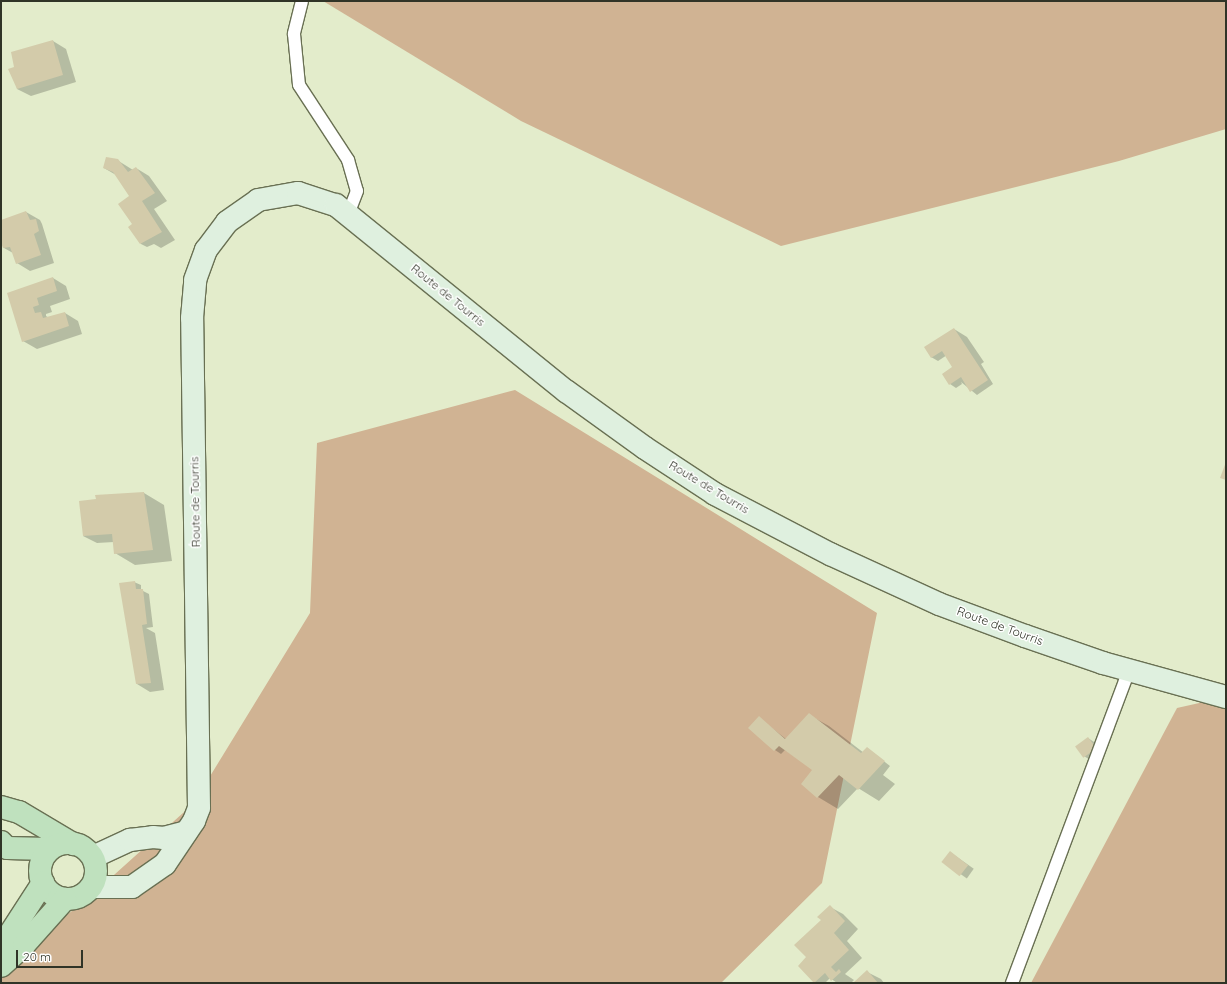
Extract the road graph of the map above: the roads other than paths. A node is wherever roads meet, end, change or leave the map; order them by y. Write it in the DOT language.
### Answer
graph roads {
  1 [pos="302,1"];
  2 [pos="348,214"];
  3 [pos="1129,670"];
  4 [pos="1226,697"];
  5 [pos="1,807"];
  6 [pos="186,832"];
  7 [pos="1,842"];
  8 [pos="73,844"];
  9 [pos="50,850"];
  10 [pos="93,857"];
  11 [pos="43,883"];
  12 [pos="92,887"];
  13 [pos="65,899"];
  14 [pos="1,952"];
  15 [pos="1,966"];
  16 [pos="1012,983"];
  1 -- 2 [label="lane"];
  2 -- 3 [label="street, Route de Tourris"];
  2 -- 6 [label="street, Route de Tourris"];
  3 -- 4 [label="street, Route de Tourris"];
  3 -- 16 [label="lane"];
  5 -- 8 [label="main road"];
  6 -- 10 [label="street"];
  6 -- 12 [label="street, Route de Tourris"];
  7 -- 9 [label="main road"];
  8 -- 9 [label="main road"];
  8 -- 10 [label="main road"];
  9 -- 11 [label="main road"];
  10 -- 12 [label="main road"];
  11 -- 13 [label="main road"];
  11 -- 14 [label="main road"];
  12 -- 13 [label="main road"];
  13 -- 15 [label="main road"];
}
